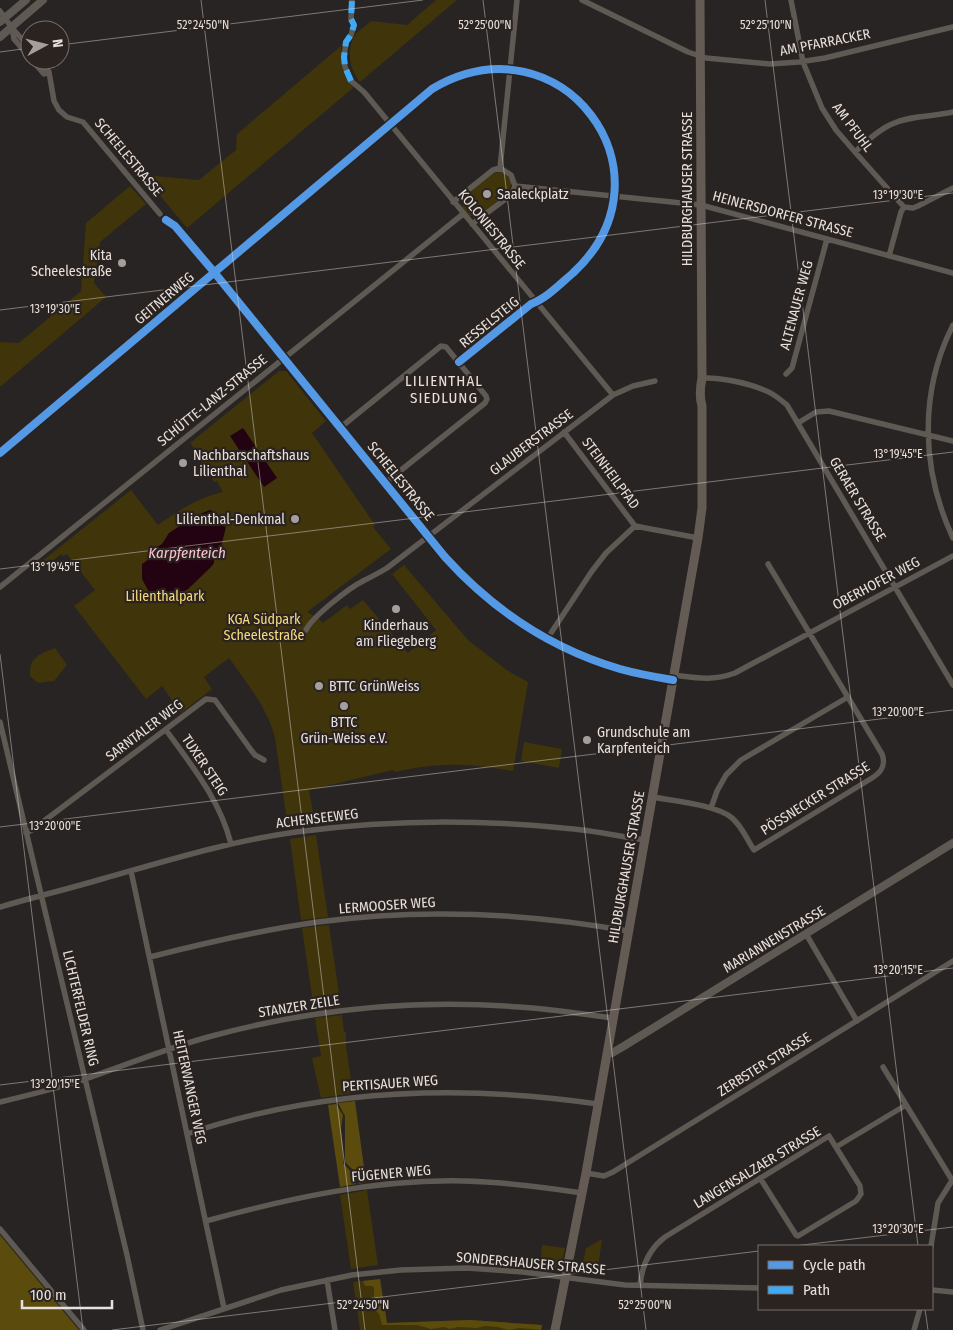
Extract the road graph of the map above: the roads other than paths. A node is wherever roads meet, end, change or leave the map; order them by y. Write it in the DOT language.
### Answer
graph roads {
  1 [pos="26,0"];
  2 [pos="43,0"];
  3 [pos="352,0"];
  4 [pos="517,0"];
  5 [pos="582,0"];
  6 [pos="700,0"];
  7 [pos="791,0"];
  8 [pos="19,6"];
  9 [pos="26,15"];
  10 [pos="2,17"];
  11 [pos="953,27"];
  12 [pos="12,28"];
  13 [pos="0,37"];
  14 [pos="20,37"];
  15 [pos="20,46"];
  16 [pos="701,56"];
  17 [pos="803,62"];
  18 [pos="509,69"];
  19 [pos="41,70"];
  20 [pos="49,72"];
  21 [pos="953,112"];
  22 [pos="390,124"];
  23 [pos="855,152"];
  24 [pos="500,168"];
  25 [pos="515,186"];
  26 [pos="953,188"];
  27 [pos="614,196"];
  28 [pos="454,202"];
  29 [pos="701,205"];
  30 [pos="904,207"];
  31 [pos="160,214"];
  32 [pos="463,214"];
  33 [pos="166,220"];
  34 [pos="472,224"];
  35 [pos="827,239"];
  36 [pos="889,256"];
  37 [pos="214,272"];
  38 [pos="953,273"];
  39 [pos="536,302"];
  40 [pos="953,325"];
  41 [pos="284,358"];
  42 [pos="458,362"];
  43 [pos="786,374"];
  44 [pos="702,378"];
  45 [pos="655,381"];
  46 [pos="613,395"];
  47 [pos="798,422"];
  48 [pos="341,427"];
  49 [pos="564,432"];
  50 [pos="928,435"];
  51 [pos="953,441"];
  52 [pos="0,452"];
  53 [pos="385,482"];
  54 [pos="636,526"];
  55 [pos="428,536"];
  56 [pos="698,538"];
  57 [pos="953,538"];
  58 [pos="953,556"];
  59 [pos="768,564"];
  60 [pos="896,586"];
  61 [pos="0,587"];
  62 [pos="306,630"];
  63 [pos="810,632"];
  64 [pos="547,639"];
  65 [pos="674,677"];
  66 [pos="953,685"];
  67 [pos="848,697"];
  68 [pos="0,722"];
  69 [pos="166,730"];
  70 [pos="264,760"];
  71 [pos="652,797"];
  72 [pos="711,808"];
  73 [pos="26,832"];
  74 [pos="645,840"];
  75 [pos="953,843"];
  76 [pos="231,844"];
  77 [pos="131,871"];
  78 [pos="42,896"];
  79 [pos="0,907"];
  80 [pos="628,931"];
  81 [pos="806,934"];
  82 [pos="150,957"];
  83 [pos="953,961"];
  84 [pos="613,1018"];
  85 [pos="857,1020"];
  86 [pos="169,1048"];
  87 [pos="607,1052"];
  88 [pos="884,1067"];
  89 [pos="85,1079"];
  90 [pos="0,1102"];
  91 [pos="598,1104"];
  92 [pos="906,1104"];
  93 [pos="187,1134"];
  94 [pos="836,1147"];
  95 [pos="586,1173"];
  96 [pos="760,1178"];
  97 [pos="953,1179"];
  98 [pos="582,1193"];
  99 [pos="206,1222"];
  100 [pos="0,1230"];
  101 [pos="931,1245"];
  102 [pos="566,1277"];
  103 [pos="327,1280"];
  104 [pos="640,1285"];
  105 [pos="758,1288"];
  106 [pos="933,1290"];
  107 [pos="953,1292"];
  108 [pos="224,1308"];
  109 [pos="920,1310"];
  110 [pos="84,1330"];
  111 [pos="143,1330"];
  112 [pos="160,1330"];
  113 [pos="335,1330"];
  114 [pos="555,1330"];
  115 [pos="914,1330"];
  1 -- 8 [label="street"];
  2 -- 9 [label="street"];
  3 -- 22 [label="street, KOLONIESTRASSE"];
  4 -- 18 [label="street"];
  5 -- 16 [label="street, AM PFARRACKER"];
  6 -- 16 [label="main road, HILDBURGHAUSER STRASSE"];
  7 -- 17 [label="street, AM PFUHL"];
  8 -- 9 [label="street"];
  8 -- 10 [label="street"];
  9 -- 12 [label="street"];
  10 -- 12 [label="street"];
  11 -- 17 [label="street, AM PFARRACKER"];
  12 -- 13 [label="street"];
  12 -- 14 [label="street"];
  12 -- 15 [label="street"];
  16 -- 17 [label="street, AM PFARRACKER"];
  16 -- 29 [label="main road, HILDBURGHAUSER STRASSE"];
  17 -- 23 [label="street, AM PFUHL"];
  18 -- 22 [label="street, GEITNERWEG"];
  18 -- 24 [label="street"];
  18 -- 27 [label="street, GEITNERWEG"];
  19 -- 20 [label="street"];
  20 -- 31 [label="street, SCHEELESTRASSE"];
  21 -- 23 [label="street"];
  22 -- 28 [label="street, KOLONIESTRASSE"];
  22 -- 37 [label="street, GEITNERWEG"];
  23 -- 30 [label="street, AM PFUHL"];
  24 -- 25 [label="street"];
  24 -- 28 [label="street"];
  25 -- 27 [label="street, HEINERSDORFER STRASSE"];
  25 -- 34 [label="street"];
  26 -- 30 [label="street"];
  27 -- 29 [label="street, HEINERSDORFER STRASSE"];
  27 -- 39 [label="street, RESSELSTEIG"];
  28 -- 32 [label="street, KOLONIESTRASSE"];
  29 -- 35 [label="street, HEINERSDORFER STRASSE"];
  29 -- 44 [label="main road, HILDBURGHAUSER STRASSE"];
  30 -- 36 [label="street"];
  32 -- 34 [label="street, KOLONIESTRASSE"];
  32 -- 41 [label="street, SCHÜTTE-LANZ-STRASSE"];
  33 -- 37 [label="street, SCHEELESTRASSE"];
  34 -- 39 [label="street, KOLONIESTRASSE"];
  35 -- 36 [label="street, HEINERSDORFER STRASSE"];
  35 -- 43 [label="street, ALTENAUER WEG"];
  36 -- 38 [label="street, HEINERSDORFER STRASSE"];
  37 -- 41 [label="street, SCHEELESTRASSE"];
  37 -- 52 [label="street, GEITNERWEG"];
  39 -- 42 [label="street, RESSELSTEIG"];
  39 -- 46 [label="street, KOLONIESTRASSE"];
  40 -- 50 [label="street"];
  41 -- 48 [label="street, SCHEELESTRASSE"];
  41 -- 61 [label="street, SCHÜTTE-LANZ-STRASSE"];
  42 -- 48 [label="street, RESSELSTEIG"];
  42 -- 53 [label="street"];
  44 -- 47 [label="street, GERAER STRASSE"];
  44 -- 56 [label="main road, HILDBURGHAUSER STRASSE"];
  45 -- 46 [label="street, GLAUBERSTRASSE"];
  46 -- 49 [label="street, GLAUBERSTRASSE"];
  47 -- 50 [label="street"];
  47 -- 60 [label="street, GERAER STRASSE"];
  48 -- 53 [label="street, SCHEELESTRASSE"];
  49 -- 54 [label="street, STEINHEILPFAD"];
  49 -- 55 [label="street, GLAUBERSTRASSE"];
  50 -- 51 [label="street"];
  50 -- 57 [label="street"];
  53 -- 55 [label="street, SCHEELESTRASSE"];
  54 -- 56 [label="street, STEINHEILPFAD"];
  54 -- 64 [label="street"];
  55 -- 62 [label="street, SCHEELESTRASSE"];
  55 -- 64 [label="street, SCHEELESTRASSE"];
  56 -- 65 [label="main road, HILDBURGHAUSER STRASSE"];
  58 -- 60 [label="street, OBERHOFER WEG"];
  59 -- 63 [label="street"];
  60 -- 63 [label="street, OBERHOFER WEG"];
  60 -- 66 [label="street, GERAER STRASSE"];
  63 -- 65 [label="street, OBERHOFER WEG"];
  63 -- 67 [label="street, PÖSSNECKER STRASSE"];
  64 -- 65 [label="street, SCHEELESTRASSE"];
  65 -- 71 [label="main road, HILDBURGHAUSER STRASSE"];
  67 -- 72 [label="street"];
  67 -- 72 [label="street, PÖSSNECKER STRASSE"];
  68 -- 73 [label="street, LICHTERFELDER RING"];
  69 -- 70 [label="street, SARNTALER WEG"];
  69 -- 73 [label="street, SARNTALER WEG"];
  69 -- 76 [label="street, TUXER STEIG"];
  71 -- 72 [label="street"];
  71 -- 74 [label="main road, HILDBURGHAUSER STRASSE"];
  73 -- 78 [label="street, LICHTERFELDER RING"];
  74 -- 76 [label="street, ACHENSEEWEG"];
  74 -- 80 [label="main road, HILDBURGHAUSER STRASSE"];
  75 -- 81 [label="street, MARIANNENSTRASSE"];
  76 -- 77 [label="street, ACHENSEEWEG"];
  77 -- 78 [label="street, ACHENSEEWEG"];
  77 -- 82 [label="street, HEITERWANGER WEG"];
  78 -- 79 [label="street, ACHENSEEWEG"];
  78 -- 89 [label="street, LICHTERFELDER RING"];
  80 -- 82 [label="street, LERMOOSER WEG"];
  80 -- 84 [label="main road, HILDBURGHAUSER STRASSE"];
  81 -- 85 [label="street"];
  81 -- 87 [label="street, MARIANNENSTRASSE"];
  82 -- 86 [label="street, HEITERWANGER WEG"];
  83 -- 85 [label="street, ZERBSTER STRASSE"];
  84 -- 86 [label="street, STANZER ZEILE"];
  84 -- 87 [label="main road, HILDBURGHAUSER STRASSE"];
  85 -- 95 [label="street, ZERBSTER STRASSE"];
  86 -- 89 [label="street, STANZER ZEILE"];
  86 -- 93 [label="street, HEITERWANGER WEG"];
  87 -- 91 [label="main road, HILDBURGHAUSER STRASSE"];
  88 -- 92 [label="street"];
  89 -- 90 [label="street, STANZER ZEILE"];
  89 -- 111 [label="street, LICHTERFELDER RING"];
  91 -- 93 [label="street, PERTISAUER WEG"];
  91 -- 95 [label="main road, HILDBURGHAUSER STRASSE"];
  92 -- 94 [label="street, LANGENSALZAER STRASSE"];
  92 -- 97 [label="street"];
  93 -- 99 [label="street, HEITERWANGER WEG"];
  94 -- 96 [label="street, LANGENSALZAER STRASSE"];
  94 -- 96 [label="street"];
  95 -- 98 [label="main road, HILDBURGHAUSER STRASSE"];
  96 -- 104 [label="street, LANGENSALZAER STRASSE"];
  97 -- 101 [label="street"];
  98 -- 99 [label="street, FÜGENER WEG"];
  98 -- 102 [label="main road, HILDBURGHAUSER STRASSE"];
  99 -- 108 [label="street, HEITERWANGER WEG"];
  100 -- 110 [label="street"];
  102 -- 103 [label="street, SONDERSHAUSER STRASSE"];
  102 -- 104 [label="street, SONDERSHAUSER STRASSE"];
  102 -- 114 [label="main road, HILDBURGHAUSER STRASSE"];
  103 -- 108 [label="street, SONDERSHAUSER STRASSE"];
  103 -- 113 [label="street"];
  104 -- 105 [label="street, SONDERSHAUSER STRASSE"];
  106 -- 107 [label="street"];
  108 -- 112 [label="street, SONDERSHAUSER STRASSE"];
  109 -- 115 [label="street"];
}
